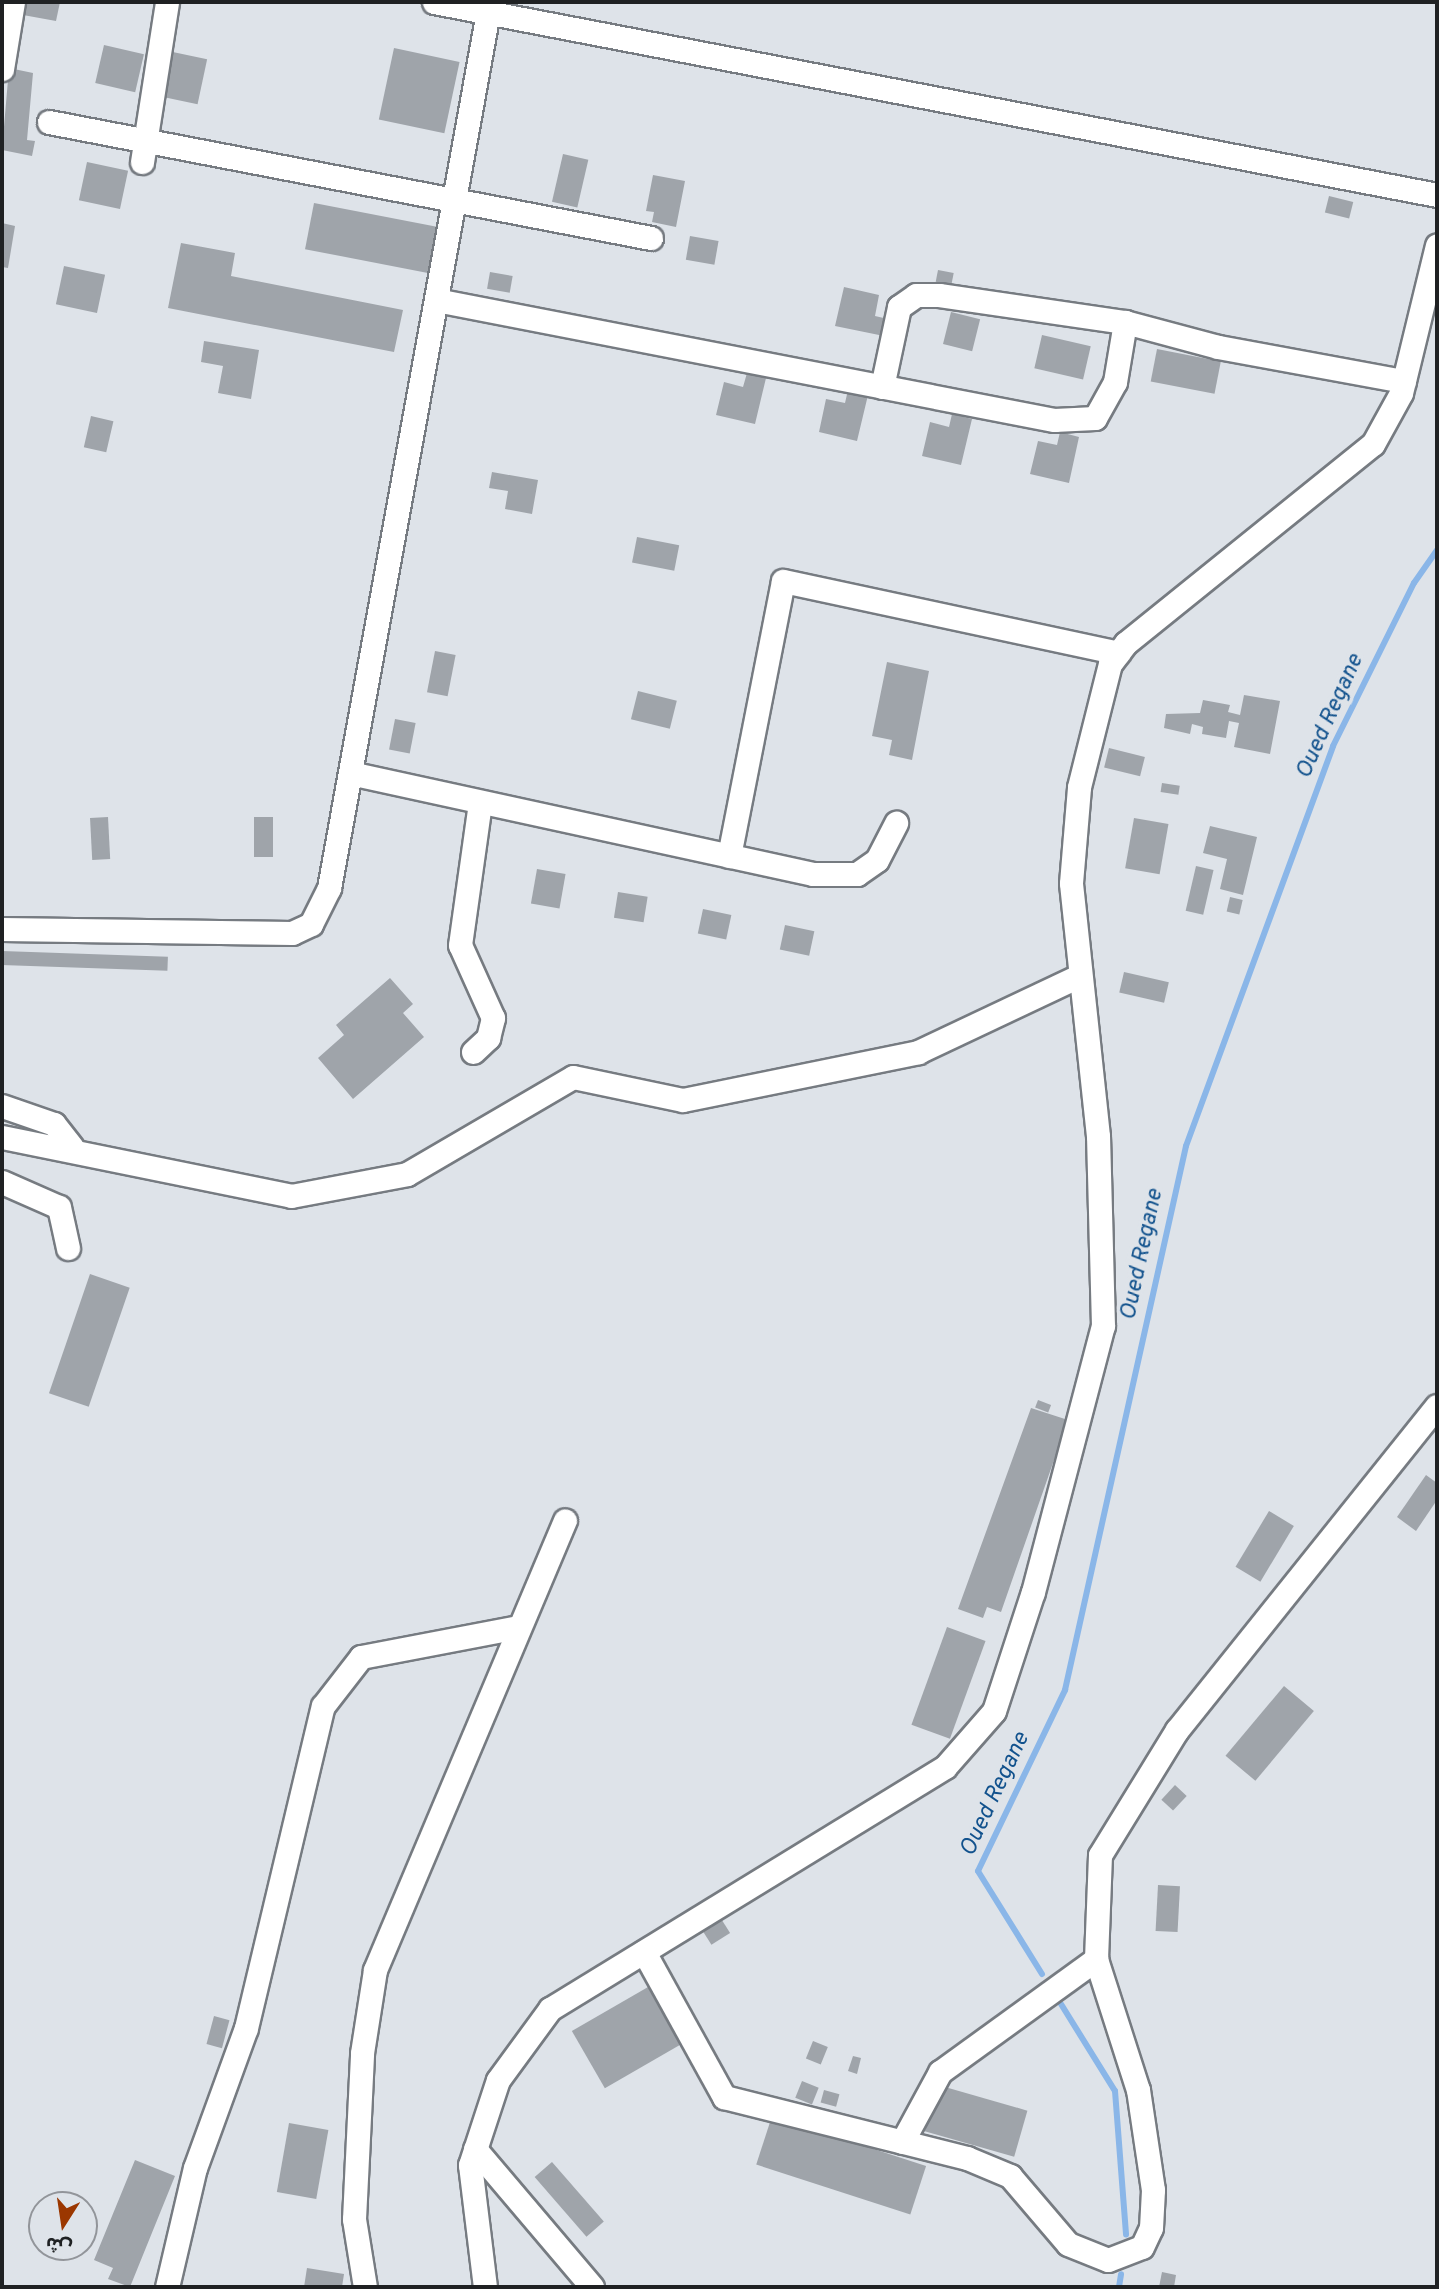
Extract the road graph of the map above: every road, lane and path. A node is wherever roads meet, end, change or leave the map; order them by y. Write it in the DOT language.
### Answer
graph roads {
  1 [pos="13,2"];
  2 [pos="167,2"];
  3 [pos="434,2"];
  4 [pos="488,12"];
  5 [pos="2,69"];
  6 [pos="49,122"];
  7 [pos="144,151"];
  8 [pos="1437,195"];
  9 [pos="454,199"];
  10 [pos="650,238"];
  11 [pos="1437,245"];
  12 [pos="436,300"];
  13 [pos="1125,322"];
  14 [pos="1404,381"];
  15 [pos="882,387"];
  16 [pos="1118,653"];
  17 [pos="350,773"];
  18 [pos="480,802"];
  19 [pos="896,823"];
  20 [pos="729,856"];
  21 [pos="2,929"];
  22 [pos="1077,977"];
  23 [pos="473,1052"];
  24 [pos="2,1106"];
  25 [pos="2,1137"];
  26 [pos="72,1147"];
  27 [pos="2,1182"];
  28 [pos="68,1248"];
  29 [pos="1437,1406"];
  30 [pos="565,1521"];
  31 [pos="518,1627"];
  32 [pos="644,1952"];
  33 [pos="1096,1959"];
  34 [pos="902,2142"];
  35 [pos="475,2150"];
  36 [pos="167,2287"];
  37 [pos="365,2287"];
  38 [pos="485,2287"];
  39 [pos="592,2287"];
  1 -- 5 [label="lane"];
  2 -- 7 [label="lane"];
  3 -- 4 [label="lane"];
  4 -- 8 [label="lane"];
  4 -- 9 [label="lane"];
  6 -- 7 [label="lane"];
  7 -- 9 [label="lane"];
  9 -- 10 [label="lane"];
  9 -- 12 [label="lane"];
  11 -- 14 [label="lane"];
  12 -- 15 [label="lane"];
  12 -- 17 [label="lane"];
  13 -- 14 [label="lane"];
  13 -- 15 [label="lane"];
  13 -- 15 [label="lane"];
  14 -- 16 [label="lane"];
  16 -- 20 [label="lane"];
  16 -- 22 [label="lane"];
  17 -- 18 [label="lane"];
  17 -- 21 [label="lane"];
  18 -- 20 [label="lane"];
  18 -- 23 [label="lane"];
  19 -- 20 [label="lane"];
  22 -- 26 [label="lane"];
  22 -- 32 [label="lane"];
  24 -- 26 [label="lane"];
  25 -- 26 [label="lane"];
  27 -- 28 [label="lane"];
  29 -- 33 [label="lane"];
  30 -- 31 [label="lane"];
  31 -- 36 [label="lane"];
  31 -- 37 [label="lane"];
  32 -- 34 [label="lane"];
  32 -- 35 [label="lane"];
  33 -- 34 [label="lane"];
  33 -- 34 [label="lane"];
  35 -- 38 [label="lane"];
  35 -- 39 [label="lane"];
}
